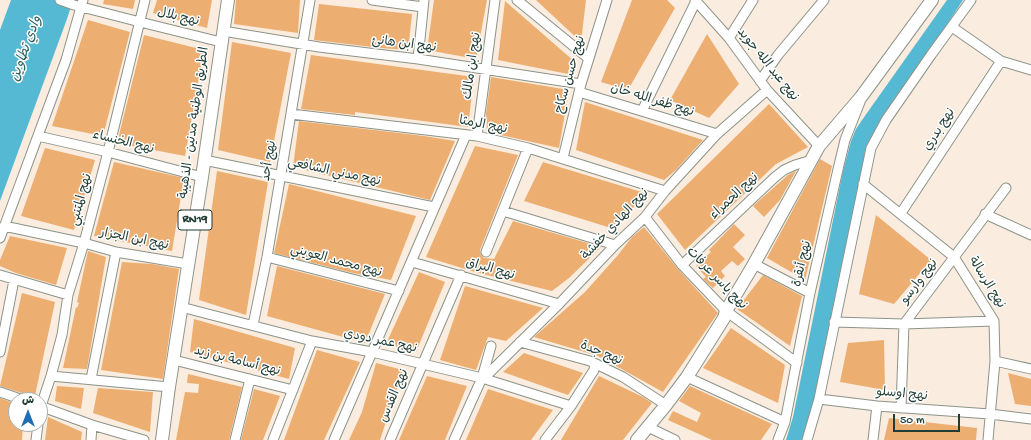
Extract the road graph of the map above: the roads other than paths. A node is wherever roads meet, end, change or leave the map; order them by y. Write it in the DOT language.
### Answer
graph roads {
  1 [pos="60,0"];
  2 [pos="145,0"];
  3 [pos="228,0"];
  4 [pos="310,0"];
  5 [pos="372,0"];
  6 [pos="495,0"];
  7 [pos="517,0"];
  8 [pos="607,0"];
  9 [pos="753,0"];
  10 [pos="824,0"];
  11 [pos="932,0"];
  12 [pos="971,0"];
  13 [pos="695,1"];
  14 [pos="80,4"];
  15 [pos="424,4"];
  16 [pos="140,22"];
  17 [pos="952,26"];
  18 [pos="222,37"];
  19 [pos="729,38"];
  20 [pos="302,44"];
  21 [pos="588,58"];
  22 [pos="418,59"];
  23 [pos="1001,61"];
  24 [pos="486,69"];
  25 [pos="1031,70"];
  26 [pos="760,81"];
  27 [pos="580,88"];
  28 [pos="767,90"];
  29 [pos="861,97"];
  30 [pos="642,111"];
  31 [pos="291,114"];
  32 [pos="717,134"];
  33 [pos="466,135"];
  34 [pos="38,136"];
  35 [pos="477,136"];
  36 [pos="819,146"];
  37 [pos="528,148"];
  38 [pos="108,152"];
  39 [pos="563,158"];
  40 [pos="204,160"];
  41 [pos="812,160"];
  42 [pos="280,176"];
  43 [pos="202,177"];
  44 [pos="863,184"];
  45 [pos="1006,188"];
  46 [pos="665,191"];
  47 [pos="434,207"];
  48 [pos="503,211"];
  49 [pos="901,213"];
  50 [pos="985,214"];
  51 [pos="645,217"];
  52 [pos="4,226"];
  53 [pos="1031,235"];
  54 [pos="0,238"];
  55 [pos="84,243"];
  56 [pos="615,245"];
  57 [pos="116,252"];
  58 [pos="486,252"];
  59 [pos="267,257"];
  60 [pos="954,257"];
  61 [pos="412,262"];
  62 [pos="188,264"];
  63 [pos="682,264"];
  64 [pos="754,264"];
  65 [pos="0,275"];
  66 [pos="461,275"];
  67 [pos="14,280"];
  68 [pos="399,291"];
  69 [pos="810,293"];
  70 [pos="68,295"];
  71 [pos="559,304"];
  72 [pos="182,307"];
  73 [pos="726,312"];
  74 [pos="994,321"];
  75 [pos="834,322"];
  76 [pos="904,324"];
  77 [pos="253,325"];
  78 [pos="312,341"];
  79 [pos="520,342"];
  80 [pos="491,346"];
  81 [pos="0,352"];
  82 [pos="372,352"];
  83 [pos="174,360"];
  84 [pos="995,361"];
  85 [pos="797,363"];
  86 [pos="422,364"];
  87 [pos="595,364"];
  88 [pos="1031,369"];
  89 [pos="51,376"];
  90 [pos="687,377"];
  91 [pos="482,378"];
  92 [pos="91,379"];
  93 [pos="250,379"];
  94 [pos="169,387"];
  95 [pos="293,390"];
  96 [pos="45,392"];
  97 [pos="819,399"];
  98 [pos="666,405"];
  99 [pos="571,406"];
  100 [pos="877,406"];
  101 [pos="901,408"];
  102 [pos="48,410"];
  103 [pos="990,414"];
  104 [pos="1031,419"];
  105 [pos="785,422"];
  106 [pos="92,425"];
  107 [pos="648,427"];
  108 [pos="91,440"];
  109 [pos="144,440"];
  110 [pos="162,440"];
  111 [pos="235,440"];
  112 [pos="273,440"];
  113 [pos="334,440"];
  114 [pos="390,440"];
  115 [pos="454,440"];
  116 [pos="545,440"];
  117 [pos="637,440"];
  118 [pos="675,440"];
  119 [pos="778,440"];
  120 [pos="807,440"];
  121 [pos="872,440"];
  122 [pos="988,440"];
  1 -- 14 [label="street, نهج بلال"];
  2 -- 16 [label="street, نهج المتنبي"];
  3 -- 18 [label="main road, الطريق الوطنية مدنين - الذهيبة / RN19"];
  4 -- 20 [label="street, نهج أحد"];
  5 -- 15 [label="street"];
  6 -- 24 [label="street, نهج ابن مالك"];
  7 -- 21 [label="street"];
  8 -- 21 [label="street, نهج حسن سكاح"];
  9 -- 19 [label="street"];
  10 -- 26 [label="street"];
  11 -- 29 [label="main road"];
  12 -- 17 [label="street"];
  13 -- 19 [label="street, نهج عبد الله جويد"];
  13 -- 30 [label="street"];
  14 -- 16 [label="street, نهج بلال"];
  14 -- 34 [label="street"];
  15 -- 22 [label="street"];
  16 -- 18 [label="street, نهج بلال"];
  16 -- 38 [label="street, نهج المتنبي"];
  17 -- 23 [label="street"];
  17 -- 44 [label="street"];
  18 -- 20 [label="street, نهج ابن هانئ"];
  18 -- 40 [label="main road, الطريق الوطنية مدنين - الذهيبة / RN19"];
  19 -- 26 [label="street, نهج عبد الله جويد"];
  20 -- 22 [label="street, نهج ابن هانئ"];
  20 -- 31 [label="street, نهج أحد"];
  21 -- 27 [label="street, نهج حسن سكاح"];
  22 -- 24 [label="street, نهج ابن هانئ"];
  23 -- 25 [label="street"];
  23 -- 49 [label="street, نهج بدري"];
  24 -- 27 [label="street, نهج ابن هانئ"];
  24 -- 35 [label="street, نهج ابن مالك"];
  26 -- 28 [label="street, نهج عبد الله جويد"];
  27 -- 30 [label="street, نهج ظفر الله خان"];
  27 -- 39 [label="street, نهج حسن سكاح"];
  28 -- 32 [label="street, نهج الهادي خفشة"];
  28 -- 36 [label="street, نهج عبد الله جويد"];
  29 -- 36 [label="main road"];
  29 -- 69 [label="street, نهج أنقرة"];
  30 -- 32 [label="street, نهج ظفر الله خان"];
  31 -- 33 [label="street, نهج الرمثا"];
  31 -- 42 [label="street, نهج أحد"];
  32 -- 46 [label="street, نهج الهادي خفشة"];
  33 -- 35 [label="street, نهج الرمثا"];
  33 -- 47 [label="street"];
  34 -- 38 [label="street, نهج الخنساء"];
  34 -- 52 [label="street"];
  35 -- 37 [label="street, نهج الرمثا"];
  36 -- 41 [label="main road"];
  37 -- 39 [label="street, نهج الرمثا"];
  37 -- 48 [label="street"];
  38 -- 43 [label="street, نهج الخنساء"];
  38 -- 55 [label="street, نهج المتنبي"];
  39 -- 46 [label="street, نهج الرمثا"];
  40 -- 42 [label="street, نهج مدني الشافعي"];
  40 -- 43 [label="main road, الطريق الوطنية مدنين - الذهيبة / RN19"];
  41 -- 63 [label="street, نهج الحمراء"];
  41 -- 64 [label="main road"];
  42 -- 47 [label="street, نهج مدني الشافعي"];
  42 -- 59 [label="street, نهج أحد"];
  43 -- 62 [label="main road, الطريق الوطنية مدنين - الذهيبة / RN19"];
  44 -- 49 [label="street, نهج الرسالة"];
  44 -- 75 [label="street"];
  45 -- 50 [label="street, نهج وارسو"];
  46 -- 51 [label="street, نهج الهادي خفشة"];
  47 -- 61 [label="street"];
  48 -- 56 [label="street"];
  48 -- 58 [label="street"];
  49 -- 60 [label="street, نهج الرسالة"];
  50 -- 53 [label="street"];
  50 -- 60 [label="street, نهج وارسو"];
  51 -- 56 [label="street, نهج الهادي خفشة"];
  51 -- 63 [label="street, نهج ياسر عرفات"];
  52 -- 54 [label="street"];
  52 -- 55 [label="street, نهج ابن الجزار"];
  55 -- 57 [label="street, نهج ابن الجزار"];
  55 -- 70 [label="street, نهج المتنبي"];
  56 -- 71 [label="street, نهج الهادي خفشة"];
  57 -- 62 [label="street, نهج ابن الجزار"];
  57 -- 92 [label="street"];
  59 -- 68 [label="street, نهج محمد العويني"];
  59 -- 77 [label="street, نهج أحد"];
  60 -- 74 [label="street, نهج الرسالة"];
  60 -- 76 [label="street, نهج وارسو"];
  61 -- 66 [label="street, نهج البراق"];
  61 -- 68 [label="street"];
  62 -- 72 [label="main road, الطريق الوطنية مدنين - الذهيبة / RN19"];
  63 -- 73 [label="street, نهج ياسر عرفات"];
  64 -- 69 [label="street"];
  64 -- 73 [label="main road"];
  65 -- 67 [label="street"];
  66 -- 71 [label="street, نهج البراق"];
  66 -- 86 [label="street, نهج القدس"];
  67 -- 70 [label="street"];
  67 -- 81 [label="street"];
  68 -- 82 [label="street"];
  69 -- 85 [label="street, نهج أنقرة"];
  70 -- 89 [label="street, نهج المتنبي"];
  71 -- 79 [label="street, نهج الهادي خفشة"];
  72 -- 77 [label="street, نهج عمر دودي"];
  72 -- 83 [label="main road, الطريق الوطنية مدنين - الذهيبة / RN19"];
  73 -- 85 [label="street, نهج ياسر عرفات"];
  73 -- 90 [label="main road"];
  74 -- 76 [label="street"];
  74 -- 84 [label="street, نهج الرسالة"];
  75 -- 76 [label="street"];
  75 -- 97 [label="street"];
  76 -- 101 [label="street, نهج وارسو"];
  77 -- 78 [label="street, نهج عمر دودي"];
  78 -- 82 [label="street, نهج عمر دودي"];
  78 -- 95 [label="street"];
  79 -- 87 [label="street, نهج جدة"];
  79 -- 91 [label="street, نهج الهادي خفشة"];
  80 -- 91 [label="street"];
  82 -- 86 [label="street, نهج عمر دودي"];
  82 -- 113 [label="street"];
  83 -- 93 [label="street, نهج أسامة بن زيد"];
  83 -- 94 [label="main road, الطريق الوطنية مدنين - الذهيبة / RN19"];
  84 -- 88 [label="street"];
  84 -- 103 [label="street, نهج الرسالة"];
  85 -- 105 [label="street, نهج أنقرة"];
  86 -- 91 [label="street, نهج عمر دودي"];
  86 -- 114 [label="street, نهج القدس"];
  87 -- 98 [label="street, نهج جدة"];
  87 -- 99 [label="street"];
  89 -- 92 [label="street"];
  89 -- 96 [label="street, نهج المتنبي"];
  90 -- 98 [label="main road"];
  90 -- 105 [label="street"];
  91 -- 99 [label="street, نهج عمر دودي"];
  91 -- 115 [label="street, نهج الهادي خفشة"];
  92 -- 94 [label="street"];
  93 -- 95 [label="street, نهج أسامة بن زيد"];
  93 -- 111 [label="street"];
  94 -- 110 [label="main road, الطريق الوطنية مدنين - الذهيبة / RN19"];
  95 -- 112 [label="street"];
  97 -- 100 [label="street, نهج اوسلو"];
  97 -- 120 [label="street"];
  98 -- 107 [label="main road"];
  99 -- 116 [label="street"];
  100 -- 101 [label="street, نهج اوسلو"];
  100 -- 121 [label="street"];
  101 -- 103 [label="street, نهج اوسلو"];
  102 -- 106 [label="street"];
  103 -- 104 [label="street, نهج اوسلو"];
  103 -- 122 [label="street, نهج الرسالة"];
  105 -- 119 [label="street, نهج أنقرة"];
  106 -- 108 [label="street"];
  106 -- 109 [label="street"];
  107 -- 117 [label="main road"];
  107 -- 118 [label="street"];
}
